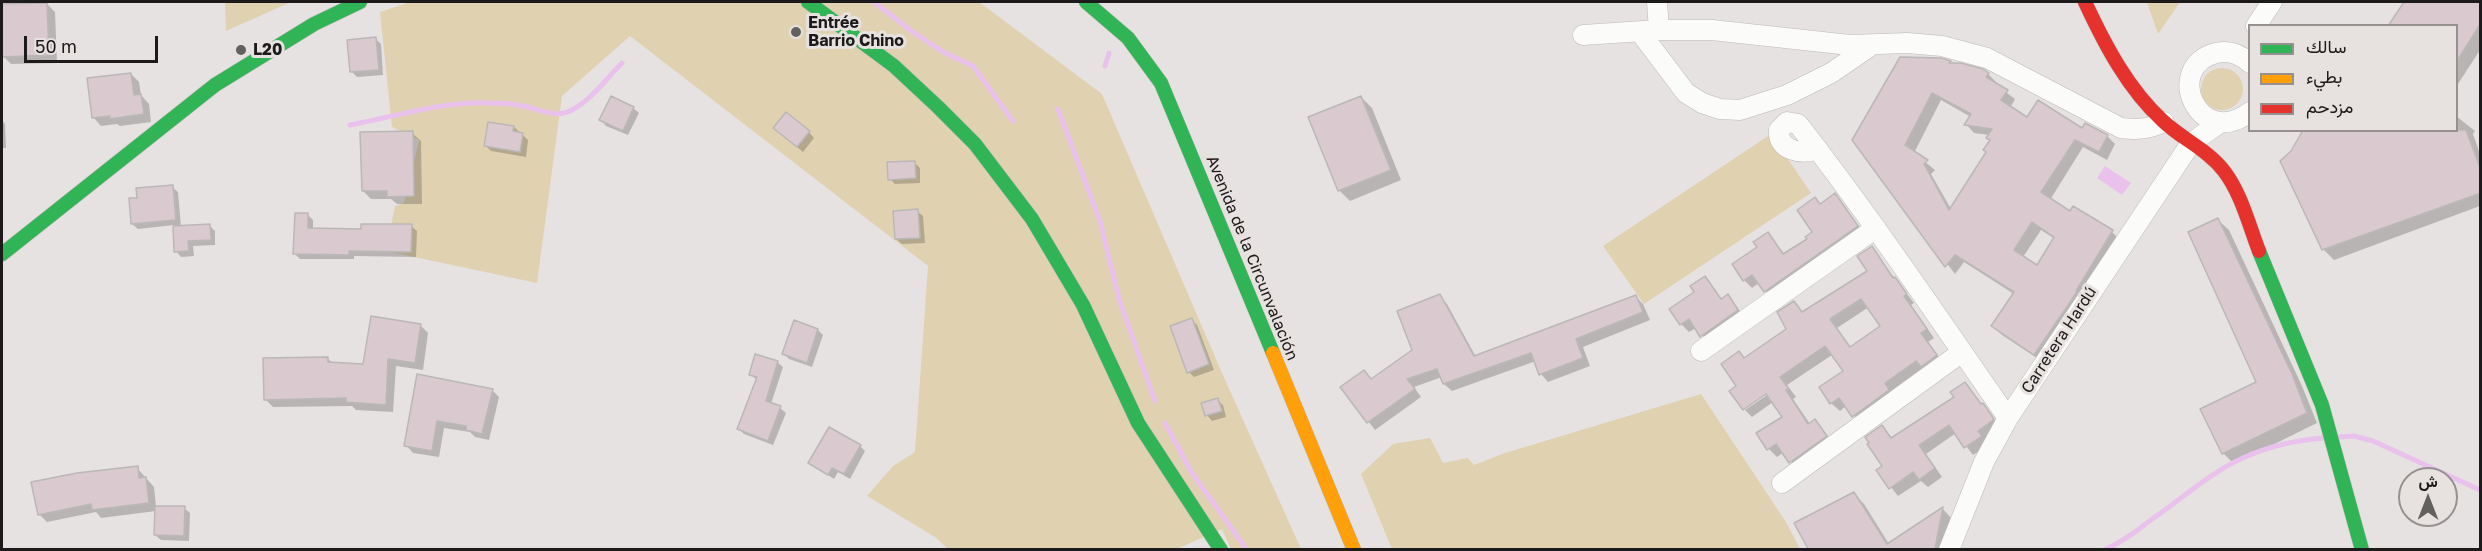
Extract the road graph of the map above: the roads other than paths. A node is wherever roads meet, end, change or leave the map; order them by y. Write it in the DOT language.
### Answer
graph roads {
  1 [pos="360,2"];
  2 [pos="808,2"];
  3 [pos="1086,2"];
  4 [pos="1657,2"];
  5 [pos="2085,2"];
  6 [pos="2271,2"];
  7 [pos="2257,24"];
  8 [pos="1650,31"];
  9 [pos="1583,35"];
  10 [pos="2248,35"];
  11 [pos="1872,45"];
  12 [pos="2232,53"];
  13 [pos="2248,62"];
  14 [pos="2191,99"];
  15 [pos="2248,113"];
  16 [pos="2164,122"];
  17 [pos="2221,122"];
  18 [pos="2191,143"];
  19 [pos="1818,149"];
  20 [pos="1876,228"];
  21 [pos="2,255"];
  22 [pos="1701,351"];
  23 [pos="1962,352"];
  24 [pos="2008,418"];
  25 [pos="1782,483"];
  26 [pos="1221,549"];
  27 [pos="1354,549"];
  28 [pos="1949,549"];
  29 [pos="2362,549"];
  1 -- 21 [label="street"];
  2 -- 26 [label="street"];
  3 -- 27 [label="street, Avenida de la Circunvalación"];
  4 -- 8 [label="street"];
  5 -- 16 [label="street"];
  6 -- 7 [label="street"];
  8 -- 9 [label="street"];
  8 -- 11 [label="street"];
  8 -- 11 [label="street"];
  10 -- 12 [label="street"];
  11 -- 16 [label="street"];
  12 -- 13 [label="street"];
  12 -- 14 [label="street"];
  14 -- 17 [label="street"];
  14 -- 18 [label="street"];
  15 -- 17 [label="street, Carretera Hardú"];
  16 -- 18 [label="street"];
  17 -- 18 [label="street, Carretera Hardú"];
  18 -- 24 [label="street, Carretera Hardú"];
  18 -- 29 [label="street"];
  19 -- 20 [label="street"];
  20 -- 22 [label="street"];
  20 -- 23 [label="street"];
  23 -- 24 [label="street"];
  23 -- 25 [label="street"];
  24 -- 28 [label="street, Carretera Hardú"];
}
